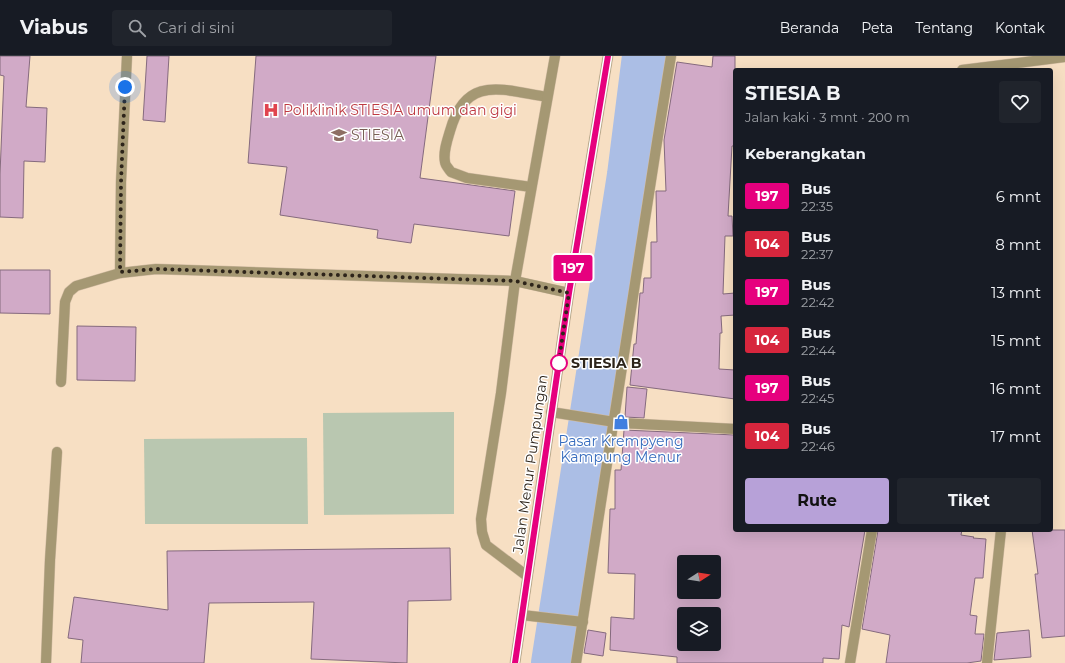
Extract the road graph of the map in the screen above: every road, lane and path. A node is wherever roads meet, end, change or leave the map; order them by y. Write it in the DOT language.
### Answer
graph roads {
  1 [pos="127,56"];
  2 [pos="555,56"];
  3 [pos="608,56"];
  4 [pos="671,56"];
  5 [pos="1065,57"];
  6 [pos="978,68"];
  7 [pos="547,97"];
  8 [pos="531,188"];
  9 [pos="120,272"];
  10 [pos="515,281"];
  11 [pos="569,293"];
  12 [pos="61,382"];
  13 [pos="551,412"];
  14 [pos="610,422"];
  15 [pos="733,429"];
  16 [pos="57,452"];
  17 [pos="872,532"];
  18 [pos="1001,532"];
  19 [pos="527,576"];
  20 [pos="522,615"];
  21 [pos="578,621"];
  22 [pos="46,663"];
  23 [pos="515,663"];
  24 [pos="576,663"];
  25 [pos="850,663"];
  26 [pos="987,663"];
  1 -- 9 [label="street"];
  2 -- 7 [label="street"];
  3 -- 11 [label="street, Jalan Menur Pumpungan"];
  4 -- 14 [label="street"];
  5 -- 6 [label="street"];
  7 -- 8 [label="street"];
  7 -- 8 [label="street"];
  8 -- 10 [label="street"];
  9 -- 10 [label="street"];
  9 -- 12 [label="street"];
  10 -- 11 [label="street"];
  10 -- 19 [label="street"];
  11 -- 13 [label="street, Jalan Menur Pumpungan"];
  13 -- 14 [label="street"];
  13 -- 19 [label="street, Jalan Menur Pumpungan"];
  14 -- 15 [label="street"];
  14 -- 21 [label="street"];
  16 -- 22 [label="street"];
  17 -- 25 [label="street"];
  18 -- 26 [label="street"];
  19 -- 20 [label="street, Jalan Menur Pumpungan"];
  20 -- 21 [label="street"];
  20 -- 23 [label="street, Jalan Menur Pumpungan"];
  21 -- 24 [label="street"];
}
